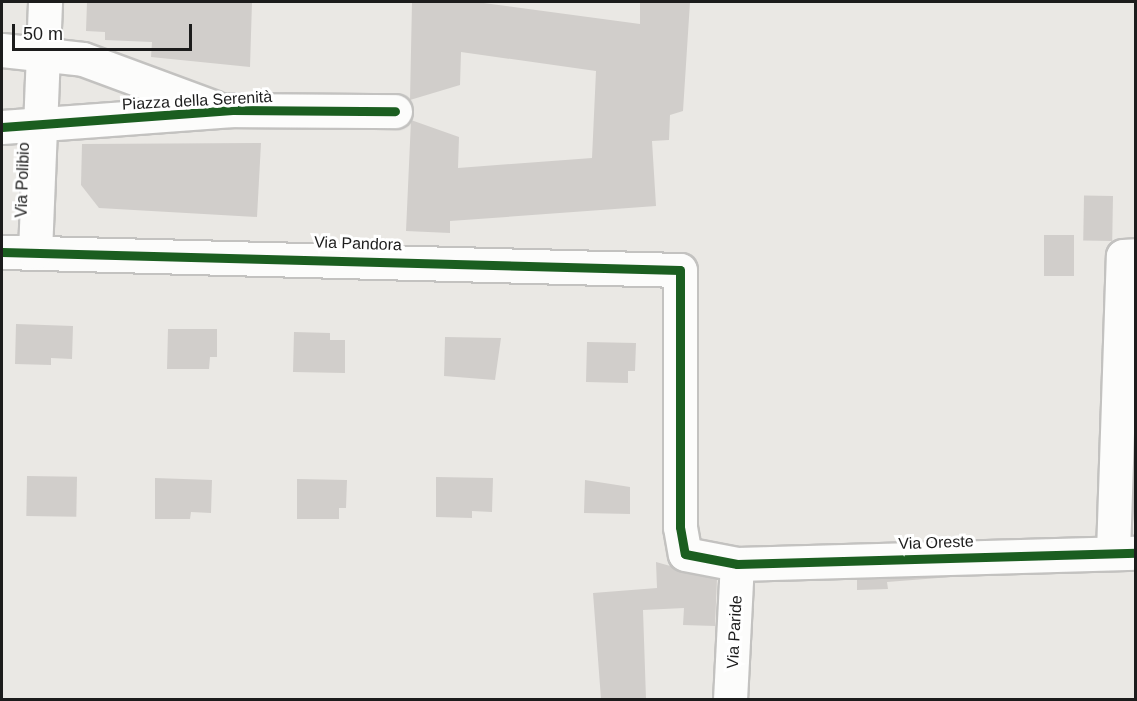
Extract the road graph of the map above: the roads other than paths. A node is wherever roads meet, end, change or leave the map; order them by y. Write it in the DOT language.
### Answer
graph roads {
  1 [pos="45,2"];
  2 [pos="2,50"];
  3 [pos="43,51"];
  4 [pos="232,110"];
  5 [pos="395,111"];
  6 [pos="2,127"];
  7 [pos="40,127"];
  8 [pos="2,252"];
  9 [pos="35,252"];
  10 [pos="1136,255"];
  11 [pos="680,270"];
  12 [pos="1124,553"];
  13 [pos="737,564"];
  14 [pos="730,699"];
  1 -- 3 [label="street, Via Polibio"];
  2 -- 3 [label="street"];
  3 -- 4 [label="street"];
  3 -- 7 [label="street, Via Polibio"];
  4 -- 5 [label="street, Piazza della Serenità"];
  4 -- 7 [label="street, Piazza della Serenità"];
  6 -- 7 [label="street, Piazza della Serenità"];
  7 -- 9 [label="street, Via Polibio"];
  8 -- 9 [label="street, Via Pandora"];
  9 -- 11 [label="street, Via Pandora"];
  10 -- 12 [label="street"];
  11 -- 13 [label="street, Via Oreste"];
  12 -- 13 [label="street, Via Oreste"];
  13 -- 14 [label="street, Via Paride"];
}
